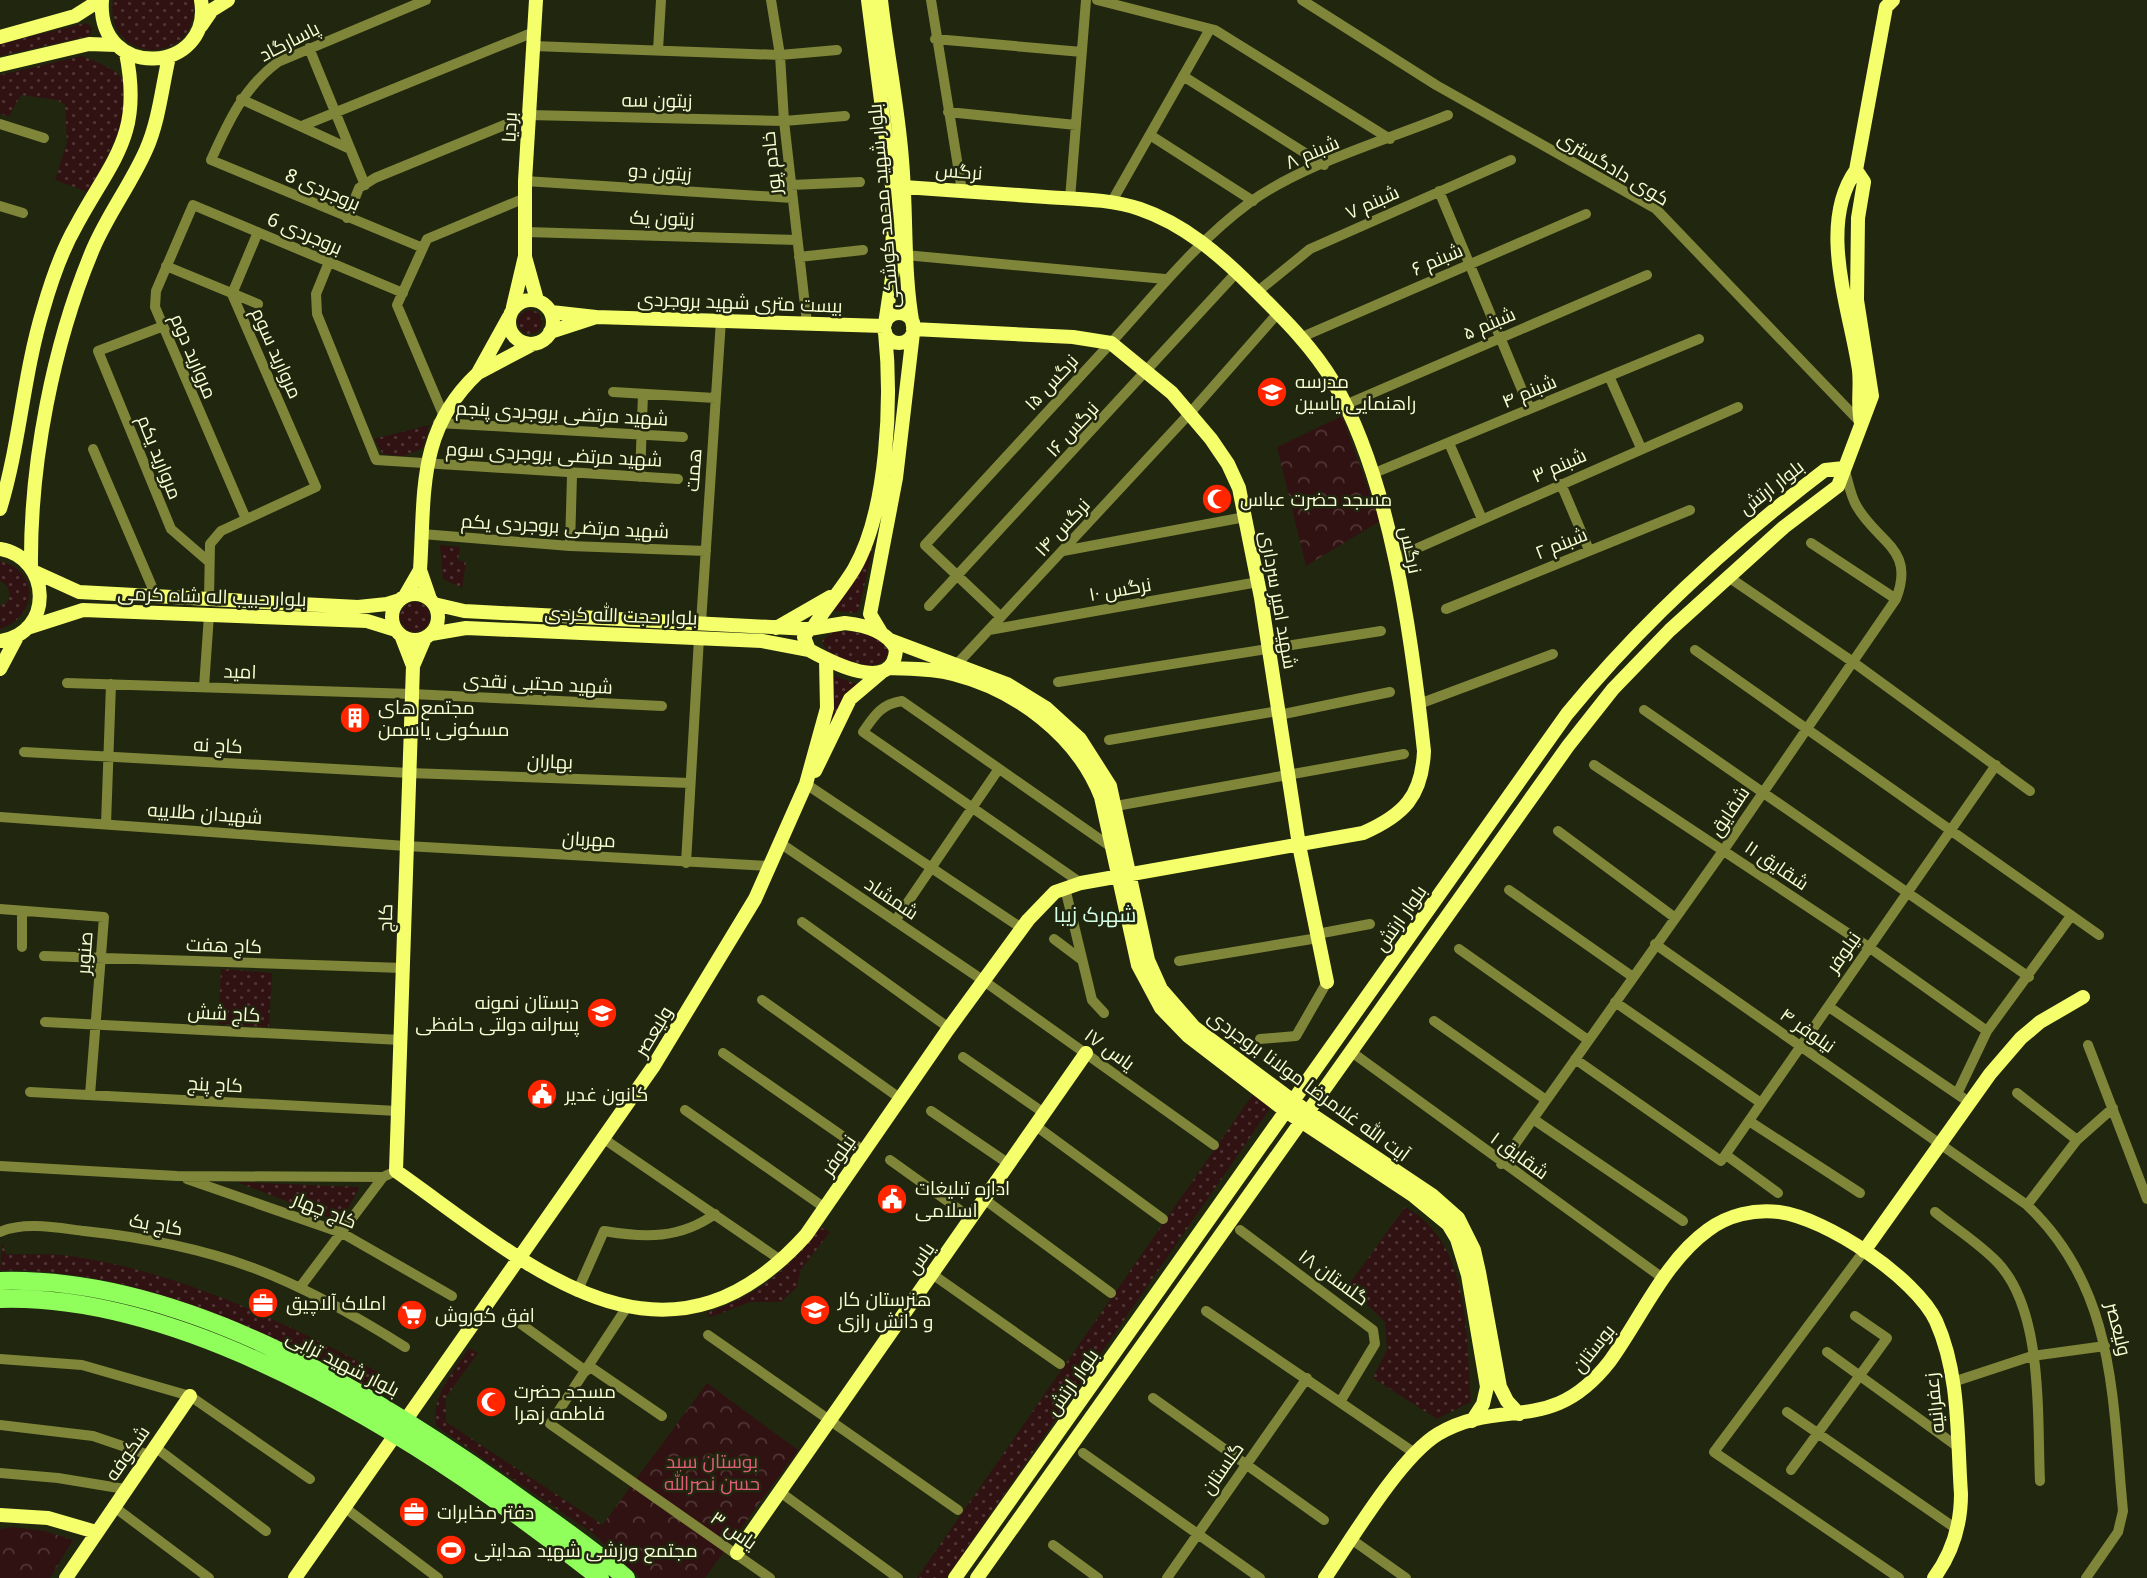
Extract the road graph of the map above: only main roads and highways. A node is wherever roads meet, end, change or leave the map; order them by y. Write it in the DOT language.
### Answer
graph roads {
  1 [pos="0,1282"];
  2 [pos="0,1299"];
  3 [pos="600,1578"];
  4 [pos="626,1578"];
  1 -- 4 [label="main road, بلوار شهید ترابی"];
  2 -- 3 [label="main road, بلوار شهید ترابی"];
}
